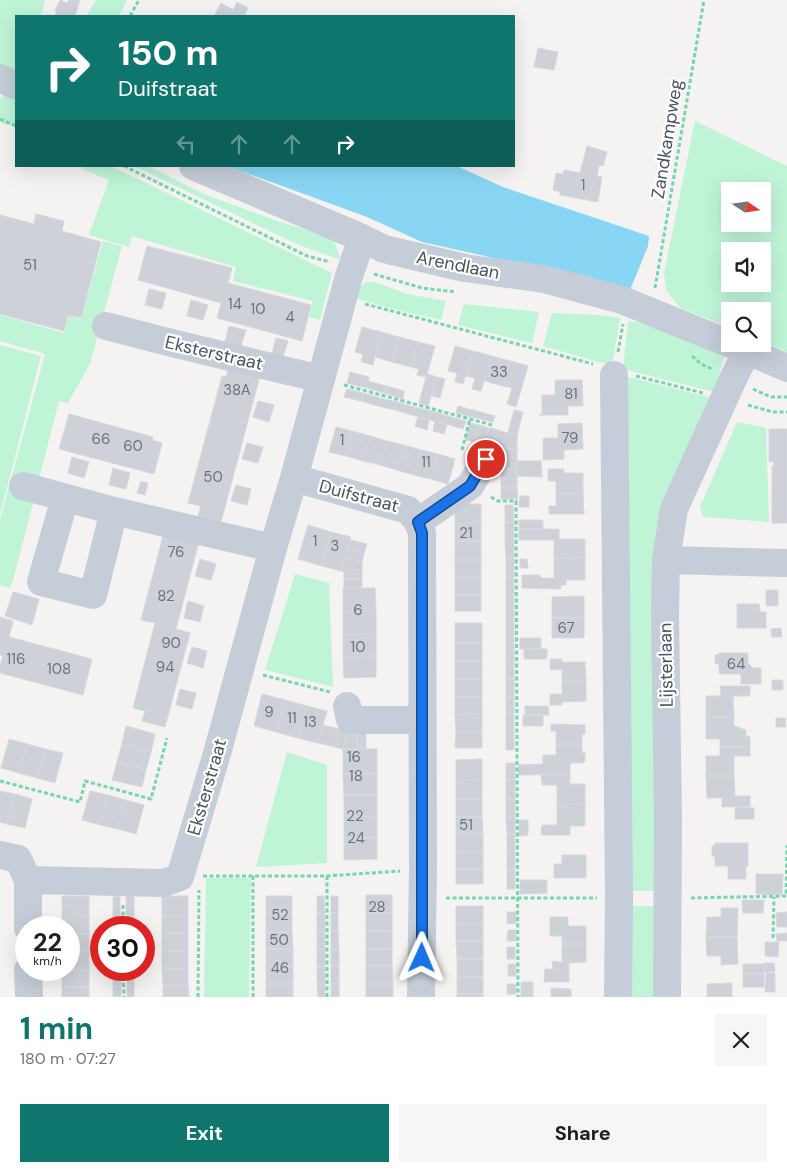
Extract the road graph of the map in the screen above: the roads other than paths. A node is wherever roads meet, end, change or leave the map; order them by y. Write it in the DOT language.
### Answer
graph roads {
  1 [pos="0,78"];
  2 [pos="15,86"];
  3 [pos="195,167"];
  4 [pos="362,238"];
  5 [pos="106,326"];
  6 [pos="721,340"];
  7 [pos="735,352"];
  8 [pos="750,352"];
  9 [pos="787,368"];
  10 [pos="614,373"];
  11 [pos="321,379"];
  12 [pos="486,459"];
  13 [pos="294,478"];
  14 [pos="23,486"];
  15 [pos="65,498"];
  16 [pos="114,511"];
  17 [pos="418,522"];
  18 [pos="273,548"];
  19 [pos="666,560"];
  20 [pos="787,563"];
  21 [pos="347,706"];
  22 [pos="422,720"];
  23 [pos="0,854"];
  24 [pos="28,880"];
  25 [pos="28,916"];
  26 [pos="28,981"];
  27 [pos="29,997"];
  28 [pos="422,997"];
  29 [pos="618,997"];
  30 [pos="667,997"];
  1 -- 2 [label="street"];
  3 -- 4 [label="street, Arendlaan"];
  4 -- 6 [label="street, Arendlaan"];
  4 -- 11 [label="street, Eksterstraat"];
  5 -- 11 [label="street, Eksterstraat"];
  7 -- 19 [label="street, Lijsterlaan"];
  8 -- 9 [label="street, Arendlaan"];
  10 -- 29 [label="street"];
  11 -- 13 [label="street, Eksterstraat"];
  12 -- 17 [label="street, Duifstraat"];
  13 -- 17 [label="street, Duifstraat"];
  13 -- 18 [label="street, Eksterstraat"];
  14 -- 15 [label="street"];
  15 -- 16 [label="street"];
  15 -- 16 [label="street"];
  16 -- 18 [label="street"];
  17 -- 22 [label="street, Duifstraat"];
  18 -- 24 [label="street, Eksterstraat"];
  19 -- 20 [label="street"];
  19 -- 30 [label="street, Lijsterlaan"];
  21 -- 22 [label="street"];
  22 -- 28 [label="street, Duifstraat"];
  23 -- 24 [label="street"];
  24 -- 25 [label="street"];
  26 -- 27 [label="street"];
}
